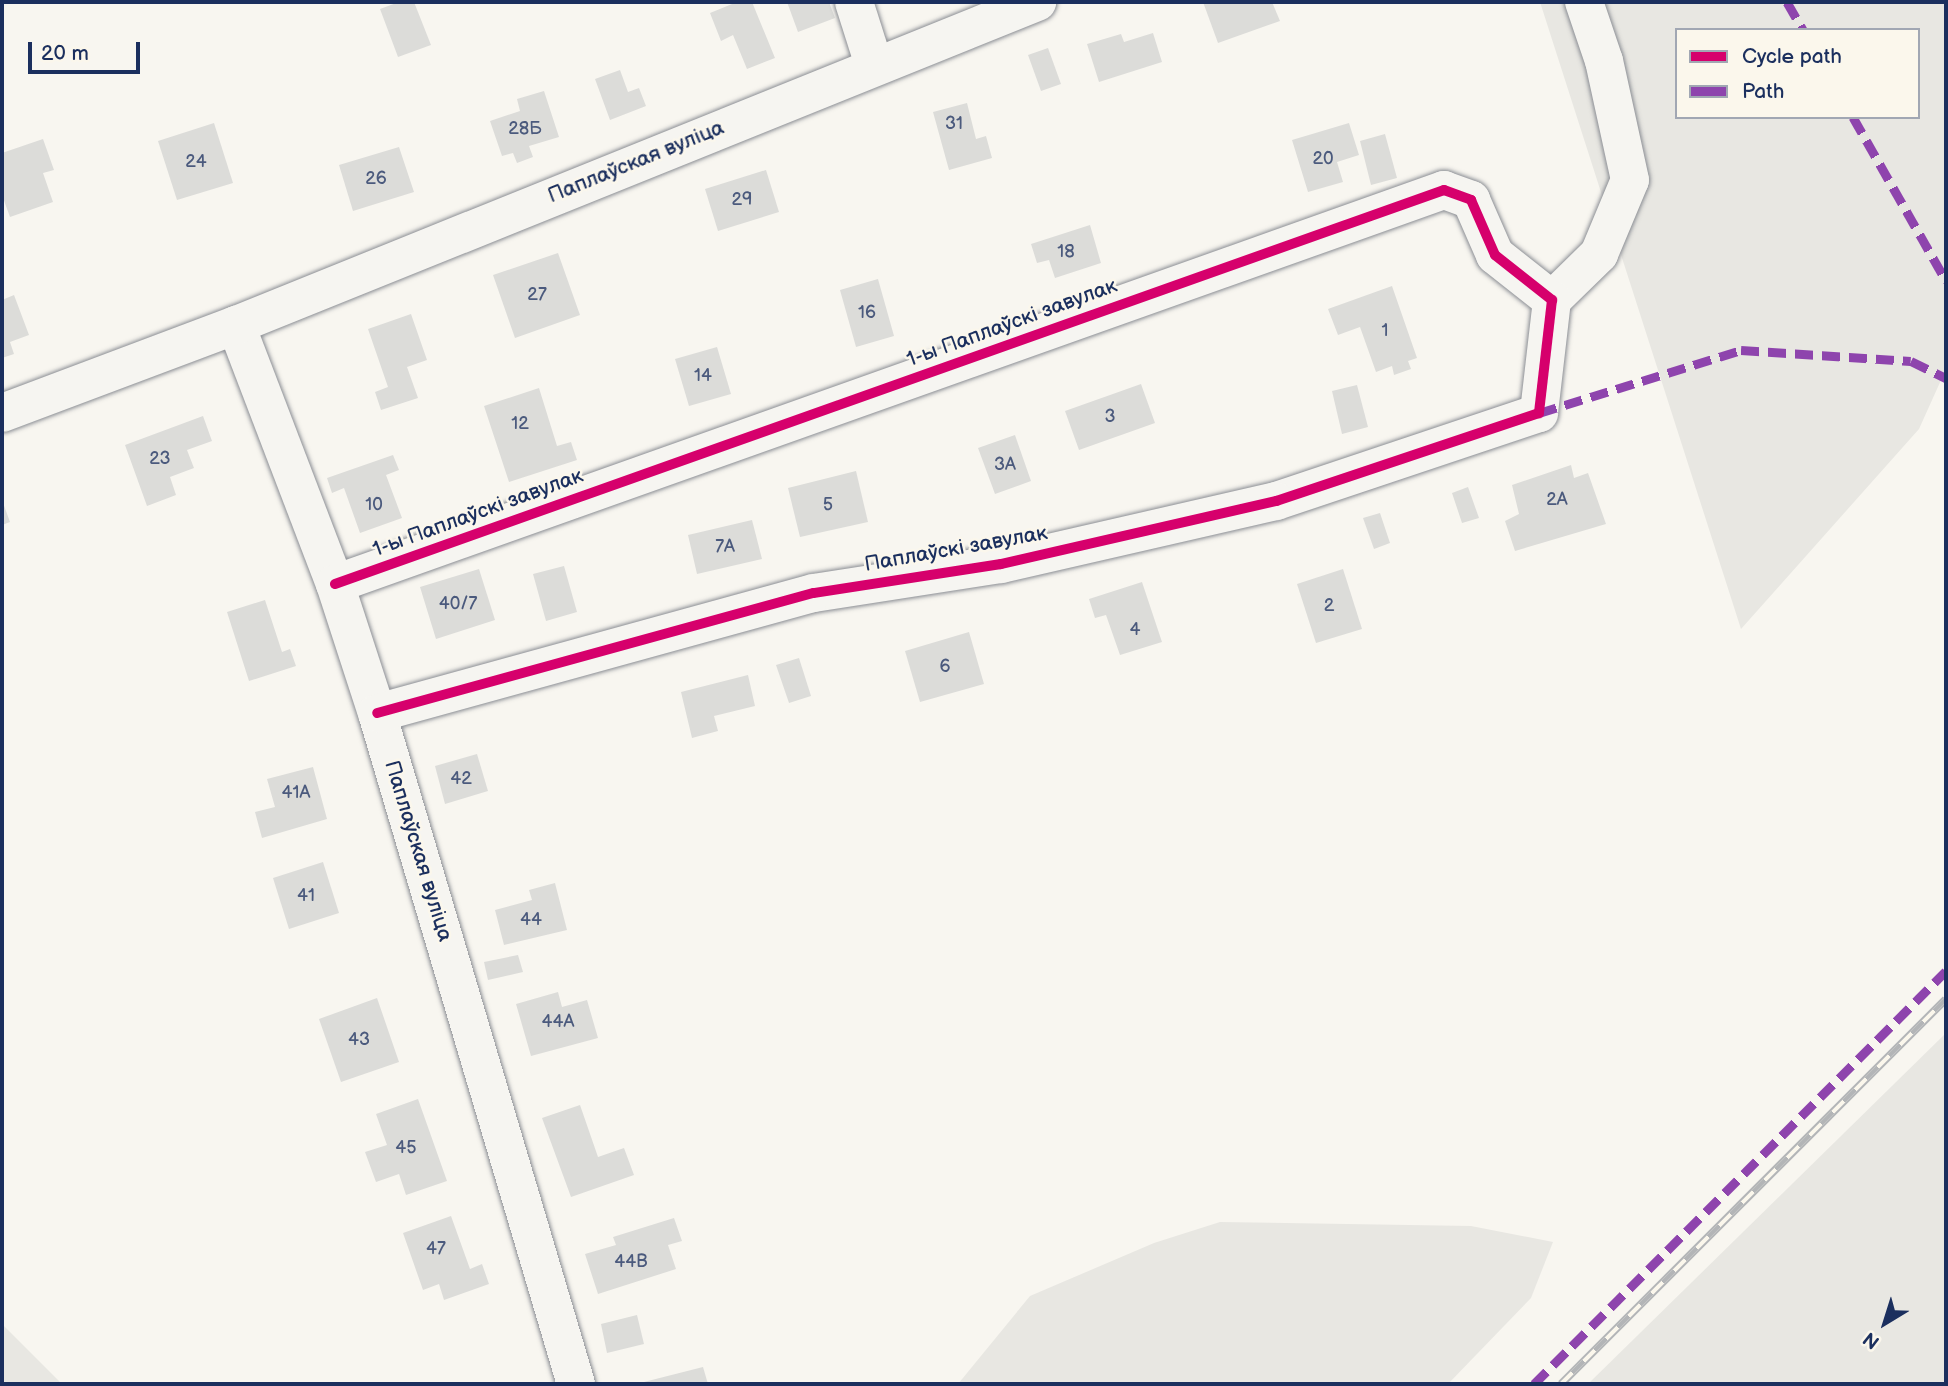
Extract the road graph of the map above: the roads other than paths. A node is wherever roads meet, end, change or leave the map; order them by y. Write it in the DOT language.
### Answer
graph roads {
  1 [pos="854,2"];
  2 [pos="1037,2"];
  3 [pos="1584,2"];
  4 [pos="874,65"];
  5 [pos="1552,300"];
  6 [pos="236,325"];
  7 [pos="2,413"];
  8 [pos="335,584"];
  9 [pos="377,713"];
  10 [pos="576,1384"];
  1 -- 4 [label="street"];
  2 -- 4 [label="street, Паплаўская вуліца"];
  3 -- 5 [label="street"];
  4 -- 6 [label="street, Паплаўская вуліца"];
  5 -- 8 [label="street, 1-ы Паплаўскі завулак"];
  5 -- 9 [label="street, Паплаўскі завулак"];
  6 -- 7 [label="street, Паплаўская вуліца"];
  6 -- 8 [label="street, Паплаўская вуліца"];
  8 -- 9 [label="street, Паплаўская вуліца"];
  9 -- 10 [label="street, Паплаўская вуліца"];
}
